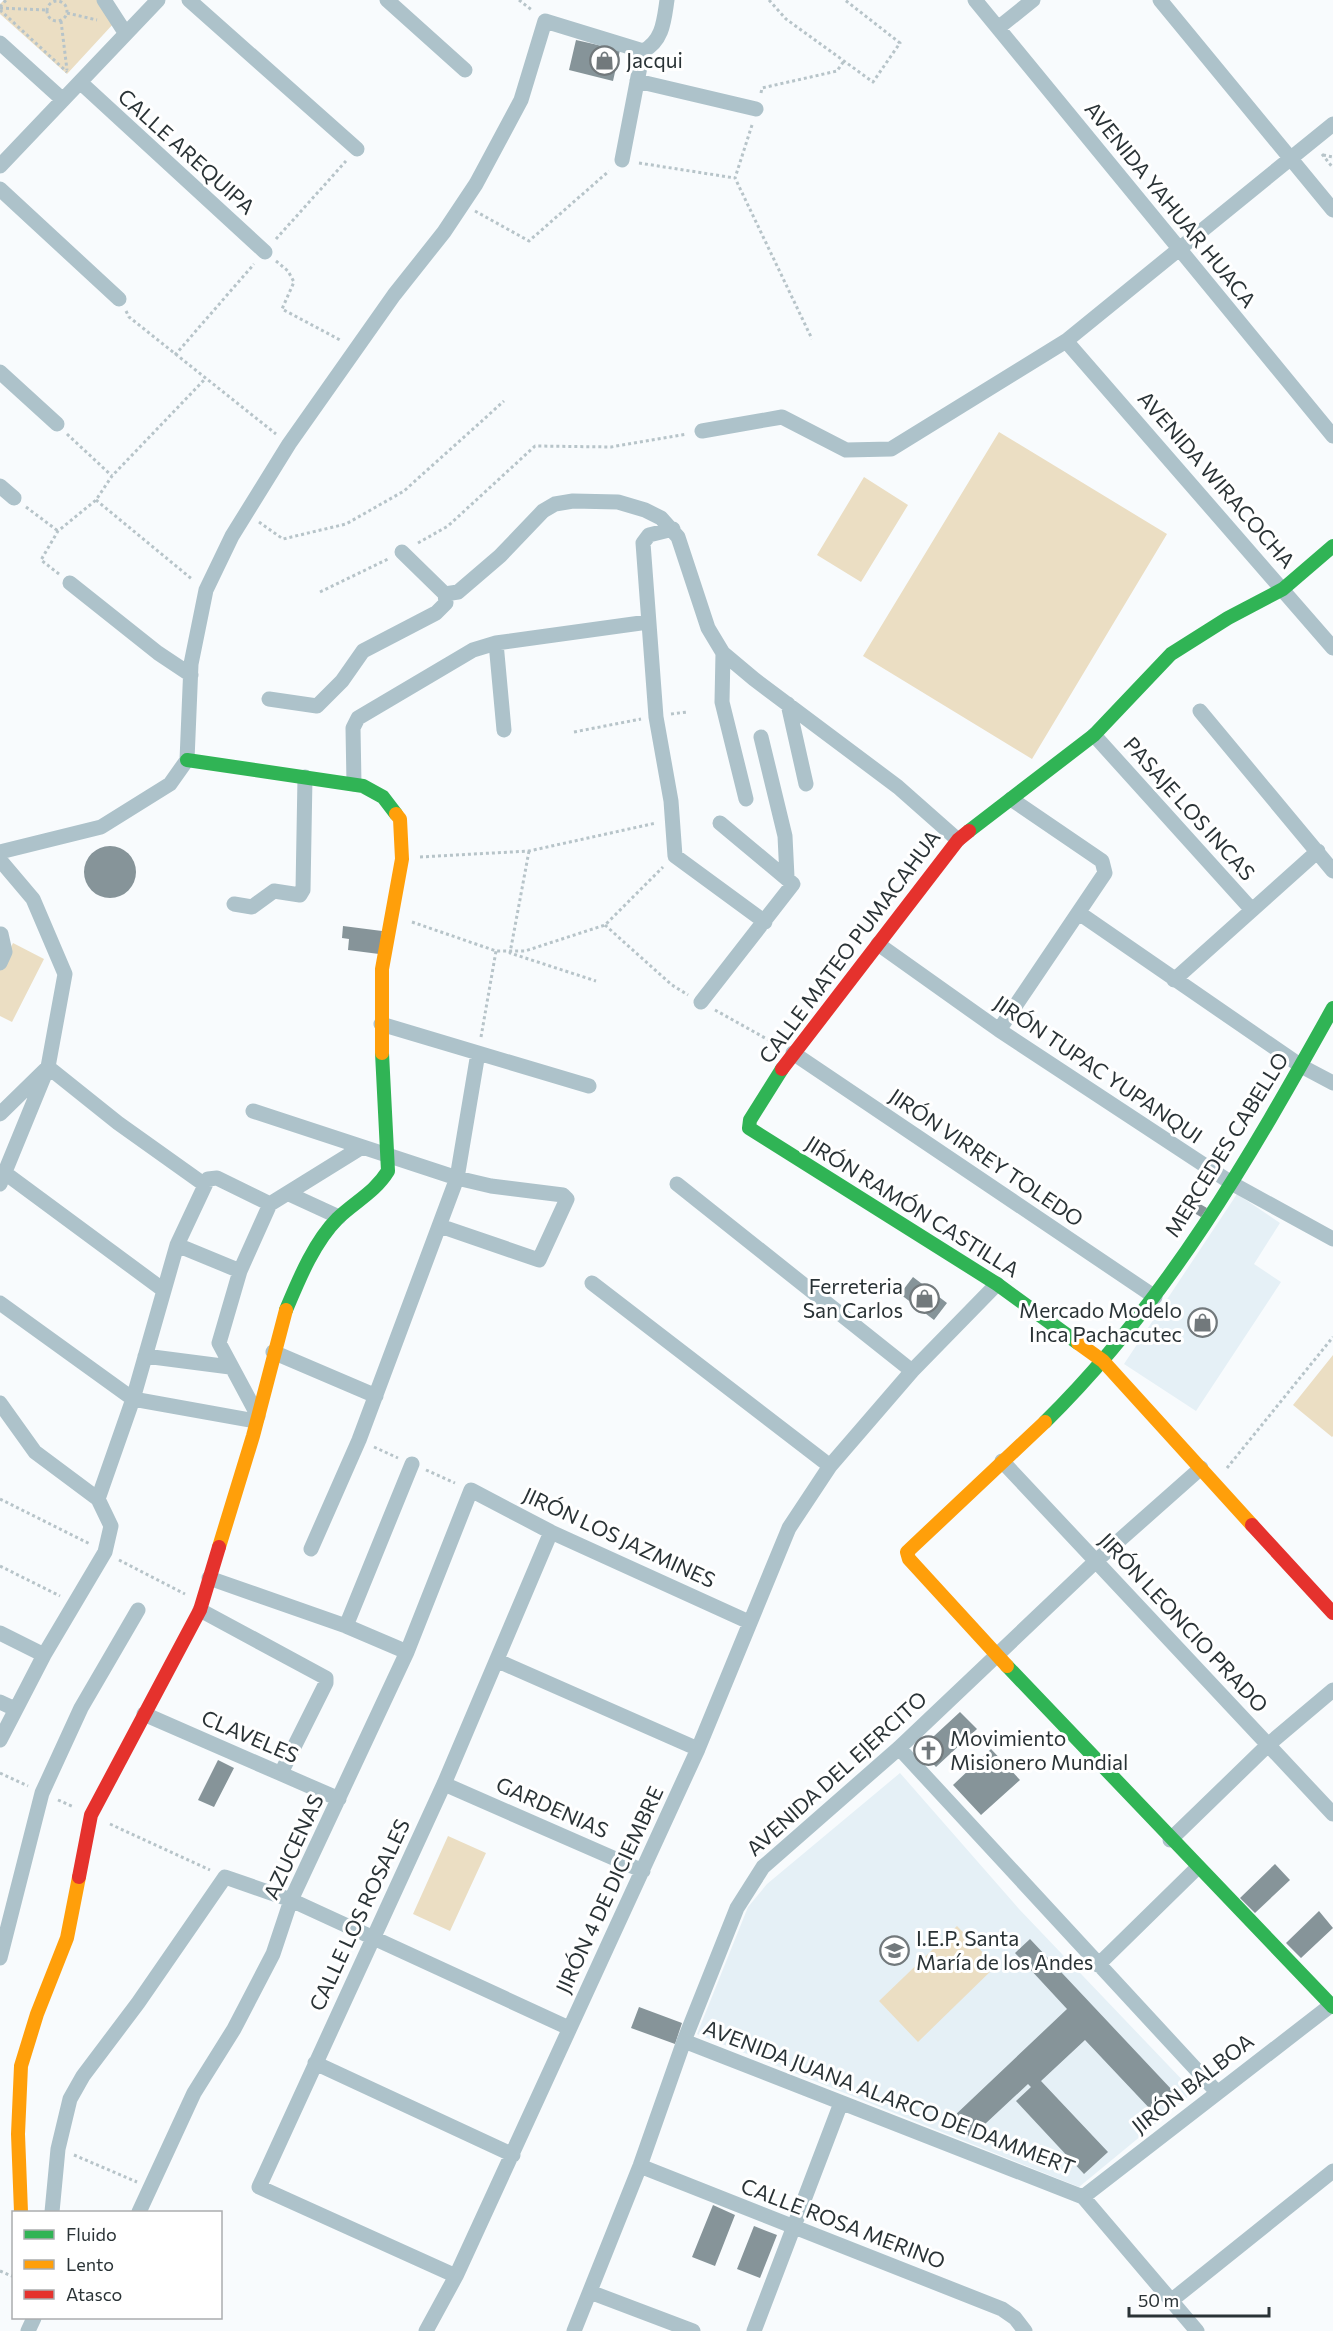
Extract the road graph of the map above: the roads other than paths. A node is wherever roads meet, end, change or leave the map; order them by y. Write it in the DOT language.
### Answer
graph roads {
  1 [pos="104,0"];
  2 [pos="159,0"];
  3 [pos="189,0"];
  4 [pos="387,0"];
  5 [pos="667,0"];
  6 [pos="975,0"];
  7 [pos="1033,0"];
  8 [pos="1160,0"];
  9 [pos="998,28"];
  10 [pos="126,34"];
  11 [pos="0,43"];
  12 [pos="643,51"];
  13 [pos="465,70"];
  14 [pos="74,77"];
  15 [pos="637,81"];
  16 [pos="63,100"];
  17 [pos="756,109"];
  18 [pos="1333,124"];
  19 [pos="357,149"];
  20 [pos="1292,159"];
  21 [pos="622,160"];
  22 [pos="0,166"];
  23 [pos="0,189"];
  24 [pos="1333,210"];
  25 [pos="1178,248"];
  26 [pos="264,252"];
  27 [pos="119,299"];
  28 [pos="1066,341"];
  29 [pos="0,372"];
  30 [pos="57,424"];
  31 [pos="702,431"];
  32 [pos="1333,436"];
  33 [pos="0,486"];
  34 [pos="14,498"];
  35 [pos="673,529"];
  36 [pos="1333,546"];
  37 [pos="402,552"];
  38 [pos="70,583"];
  39 [pos="1283,589"];
  40 [pos="445,594"];
  41 [pos="648,622"];
  42 [pos="496,643"];
  43 [pos="1333,648"];
  44 [pos="723,653"];
  45 [pos="191,675"];
  46 [pos="269,699"];
  47 [pos="788,704"];
  48 [pos="1200,711"];
  49 [pos="504,730"];
  50 [pos="1094,735"];
  51 [pos="760,736"];
  52 [pos="187,760"];
  53 [pos="305,777"];
  54 [pos="354,784"];
  55 [pos="806,784"];
  56 [pos="746,799"];
  57 [pos="1011,799"];
  58 [pos="720,823"];
  59 [pos="957,840"];
  60 [pos="1318,851"];
  61 [pos="0,852"];
  62 [pos="0,860"];
  63 [pos="1333,871"];
  64 [pos="787,877"];
  65 [pos="234,904"];
  66 [pos="1252,910"];
  67 [pos="1079,913"];
  68 [pos="765,922"];
  69 [pos="0,933"];
  70 [pos="878,944"];
  71 [pos="0,963"];
  72 [pos="1174,980"];
  73 [pos="701,1002"];
  74 [pos="1333,1008"];
  75 [pos="381,1024"];
  76 [pos="999,1030"];
  77 [pos="478,1053"];
  78 [pos="793,1053"];
  79 [pos="1301,1066"];
  80 [pos="48,1067"];
  81 [pos="1333,1083"];
  82 [pos="589,1086"];
  83 [pos="253,1111"];
  84 [pos="0,1114"];
  85 [pos="750,1120"];
  86 [pos="362,1147"];
  87 [pos="387,1155"];
  88 [pos="2,1178"];
  89 [pos="458,1178"];
  90 [pos="677,1184"];
  91 [pos="1233,1184"];
  92 [pos="205,1185"];
  93 [pos="289,1194"];
  94 [pos="270,1204"];
  95 [pos="339,1217"];
  96 [pos="440,1226"];
  97 [pos="1333,1239"];
  98 [pos="177,1245"];
  99 [pos="240,1271"];
  100 [pos="592,1282"];
  101 [pos="997,1284"];
  102 [pos="162,1289"];
  103 [pos="1155,1297"];
  104 [pos="0,1303"];
  105 [pos="273,1352"];
  106 [pos="145,1356"];
  107 [pos="1103,1361"];
  108 [pos="230,1367"];
  109 [pos="912,1371"];
  110 [pos="376,1396"];
  111 [pos="133,1399"];
  112 [pos="0,1403"];
  113 [pos="257,1418"];
  114 [pos="1002,1461"];
  115 [pos="412,1464"];
  116 [pos="830,1466"];
  117 [pos="1201,1468"];
  118 [pos="471,1490"];
  119 [pos="98,1499"];
  120 [pos="552,1532"];
  121 [pos="311,1549"];
  122 [pos="1096,1561"];
  123 [pos="209,1578"];
  124 [pos="138,1610"];
  125 [pos="200,1610"];
  126 [pos="1333,1613"];
  127 [pos="749,1623"];
  128 [pos="346,1626"];
  129 [pos="0,1633"];
  130 [pos="407,1652"];
  131 [pos="44,1655"];
  132 [pos="996,1655"];
  133 [pos="498,1661"];
  134 [pos="1333,1690"];
  135 [pos="0,1702"];
  136 [pos="15,1709"];
  137 [pos="144,1714"];
  138 [pos="0,1740"];
  139 [pos="1269,1744"];
  140 [pos="899,1748"];
  141 [pos="698,1749"];
  142 [pos="281,1773"];
  143 [pos="444,1784"];
  144 [pos="339,1799"];
  145 [pos="1333,1814"];
  146 [pos="1170,1840"];
  147 [pos="1197,1868"];
  148 [pos="643,1871"];
  149 [pos="291,1900"];
  150 [pos="6,1919"];
  151 [pos="374,1938"];
  152 [pos="0,1958"];
  153 [pos="1098,1965"];
  154 [pos="1331,2006"];
  155 [pos="569,2028"];
  156 [pos="684,2041"];
  157 [pos="315,2063"];
  158 [pos="1216,2091"];
  159 [pos="841,2103"];
  160 [pos="513,2155"];
  161 [pos="640,2166"];
  162 [pos="1333,2171"];
  163 [pos="1083,2197"];
  164 [pos="21,2211"];
  165 [pos="52,2211"];
  166 [pos="139,2211"];
  167 [pos="793,2228"];
  168 [pos="456,2276"];
  169 [pos="590,2292"];
  170 [pos="1172,2300"];
  171 [pos="426,2331"];
  172 [pos="574,2331"];
  173 [pos="693,2331"];
  174 [pos="754,2331"];
  175 [pos="1025,2331"];
  176 [pos="1197,2331"];
  1 -- 10 [label="street"];
  2 -- 10 [label="street"];
  3 -- 19 [label="street"];
  4 -- 13 [label="street"];
  5 -- 12 [label="street"];
  6 -- 9 [label="street, AVENIDA YAHUAR HUACA"];
  7 -- 9 [label="street"];
  8 -- 20 [label="street"];
  9 -- 25 [label="street, AVENIDA YAHUAR HUACA"];
  10 -- 14 [label="street"];
  11 -- 16 [label="street"];
  12 -- 15 [label="street"];
  12 -- 45 [label="street"];
  14 -- 16 [label="street"];
  14 -- 26 [label="street, CALLE AREQUIPA"];
  15 -- 17 [label="street"];
  15 -- 21 [label="street"];
  16 -- 22 [label="street"];
  18 -- 20 [label="street"];
  20 -- 24 [label="street"];
  20 -- 25 [label="street"];
  23 -- 27 [label="street"];
  25 -- 28 [label="street"];
  25 -- 32 [label="street, AVENIDA YAHUAR HUACA"];
  28 -- 31 [label="street"];
  28 -- 39 [label="street, AVENIDA WIRACOCHA"];
  29 -- 30 [label="street"];
  33 -- 34 [label="street"];
  35 -- 40 [label="street"];
  35 -- 41 [label="street"];
  35 -- 44 [label="street"];
  36 -- 39 [label="street, CALLE MATEO PUMACAHUA"];
  37 -- 40 [label="street"];
  38 -- 45 [label="street"];
  39 -- 43 [label="street, AVENIDA WIRACOCHA"];
  39 -- 50 [label="street, CALLE MATEO PUMACAHUA"];
  40 -- 46 [label="street"];
  41 -- 42 [label="street"];
  41 -- 68 [label="street"];
  42 -- 49 [label="street"];
  42 -- 54 [label="street"];
  44 -- 47 [label="street"];
  44 -- 56 [label="street"];
  45 -- 52 [label="street"];
  47 -- 55 [label="street"];
  47 -- 59 [label="street"];
  48 -- 60 [label="street"];
  50 -- 57 [label="street, CALLE MATEO PUMACAHUA"];
  50 -- 66 [label="street, PASAJE LOS INCAS"];
  51 -- 64 [label="street"];
  52 -- 53 [label="street"];
  52 -- 61 [label="street"];
  53 -- 54 [label="street"];
  53 -- 65 [label="street"];
  54 -- 75 [label="street"];
  57 -- 59 [label="street, CALLE MATEO PUMACAHUA"];
  57 -- 67 [label="street"];
  58 -- 64 [label="street"];
  59 -- 70 [label="street, CALLE MATEO PUMACAHUA"];
  60 -- 63 [label="street"];
  60 -- 66 [label="street"];
  62 -- 80 [label="street"];
  64 -- 68 [label="street"];
  66 -- 72 [label="street"];
  67 -- 72 [label="street"];
  67 -- 76 [label="street"];
  68 -- 73 [label="street"];
  69 -- 71 [label="street"];
  70 -- 76 [label="street, JIRÓN TUPAC YUPANQUI"];
  70 -- 78 [label="street, CALLE MATEO PUMACAHUA"];
  72 -- 79 [label="street"];
  74 -- 79 [label="street, MERCEDES CABELLO"];
  75 -- 77 [label="street"];
  75 -- 87 [label="street"];
  76 -- 91 [label="street, JIRÓN TUPAC YUPANQUI"];
  77 -- 82 [label="street"];
  77 -- 89 [label="street"];
  78 -- 85 [label="street, CALLE MATEO PUMACAHUA"];
  78 -- 103 [label="street, JIRÓN VIRREY TOLEDO"];
  79 -- 81 [label="street"];
  79 -- 91 [label="street, MERCEDES CABELLO"];
  80 -- 84 [label="street"];
  80 -- 88 [label="street"];
  80 -- 92 [label="street"];
  83 -- 86 [label="street"];
  85 -- 101 [label="street, JIRÓN RAMÓN CASTILLA"];
  86 -- 87 [label="street"];
  86 -- 93 [label="street"];
  87 -- 89 [label="street"];
  87 -- 95 [label="street"];
  88 -- 102 [label="street"];
  89 -- 96 [label="street"];
  89 -- 96 [label="street"];
  90 -- 109 [label="street"];
  91 -- 97 [label="street, JIRÓN TUPAC YUPANQUI"];
  91 -- 103 [label="street, MERCEDES CABELLO"];
  92 -- 94 [label="street"];
  92 -- 98 [label="street"];
  93 -- 94 [label="street"];
  93 -- 95 [label="street"];
  94 -- 99 [label="street"];
  95 -- 105 [label="street"];
  96 -- 110 [label="street"];
  98 -- 99 [label="street"];
  98 -- 102 [label="street"];
  99 -- 108 [label="street"];
  100 -- 116 [label="street"];
  101 -- 107 [label="street, JIRÓN RAMÓN CASTILLA"];
  101 -- 109 [label="street, JIRÓN 4 DE DICIEMBRE"];
  102 -- 106 [label="street"];
  103 -- 107 [label="street, MERCEDES CABELLO"];
  104 -- 111 [label="street"];
  105 -- 110 [label="street"];
  105 -- 113 [label="street"];
  106 -- 108 [label="street"];
  106 -- 111 [label="street"];
  107 -- 114 [label="street, MERCEDES CABELLO"];
  107 -- 117 [label="street, JIRÓN RAMÓN CASTILLA"];
  108 -- 113 [label="street"];
  109 -- 116 [label="street, JIRÓN 4 DE DICIEMBRE"];
  110 -- 121 [label="street"];
  111 -- 113 [label="street"];
  111 -- 119 [label="street"];
  112 -- 119 [label="street"];
  113 -- 123 [label="street"];
  114 -- 122 [label="street, JIRÓN LEONCIO PRADO"];
  114 -- 132 [label="street, MERCEDES CABELLO"];
  115 -- 128 [label="street"];
  116 -- 127 [label="street, JIRÓN 4 DE DICIEMBRE"];
  117 -- 122 [label="street, AVENIDA DEL EJERCITO"];
  117 -- 126 [label="street, JIRÓN RAMÓN CASTILLA"];
  118 -- 120 [label="street, JIRÓN LOS JAZMINES"];
  118 -- 130 [label="street, AZUCENAS"];
  119 -- 131 [label="street"];
  120 -- 127 [label="street, JIRÓN LOS JAZMINES"];
  120 -- 133 [label="street, CALLE LOS ROSALES"];
  122 -- 132 [label="street, AVENIDA DEL EJERCITO"];
  122 -- 139 [label="street, JIRÓN LEONCIO PRADO"];
  123 -- 125 [label="street"];
  123 -- 128 [label="street"];
  124 -- 150 [label="street"];
  125 -- 137 [label="street"];
  125 -- 142 [label="street"];
  127 -- 141 [label="street, JIRÓN 4 DE DICIEMBRE"];
  128 -- 130 [label="street"];
  129 -- 131 [label="street"];
  130 -- 144 [label="street, AZUCENAS"];
  131 -- 136 [label="street"];
  132 -- 140 [label="street, AVENIDA DEL EJERCITO"];
  132 -- 146 [label="street"];
  133 -- 141 [label="street"];
  133 -- 143 [label="street, CALLE LOS ROSALES"];
  134 -- 139 [label="street"];
  135 -- 136 [label="street"];
  136 -- 138 [label="street"];
  137 -- 142 [label="street, CLAVELES"];
  137 -- 164 [label="street"];
  139 -- 145 [label="street, JIRÓN LEONCIO PRADO"];
  139 -- 146 [label="street"];
  140 -- 153 [label="street"];
  140 -- 156 [label="street, AVENIDA DEL EJERCITO"];
  141 -- 148 [label="street, JIRÓN 4 DE DICIEMBRE"];
  142 -- 144 [label="street, CLAVELES"];
  143 -- 148 [label="street, GARDENIAS"];
  143 -- 151 [label="street, CALLE LOS ROSALES"];
  144 -- 149 [label="street, AZUCENAS"];
  146 -- 147 [label="street"];
  147 -- 153 [label="street"];
  147 -- 154 [label="street"];
  148 -- 155 [label="street, JIRÓN 4 DE DICIEMBRE"];
  149 -- 151 [label="street"];
  149 -- 165 [label="street"];
  149 -- 166 [label="street, AZUCENAS"];
  150 -- 152 [label="street"];
  151 -- 155 [label="street"];
  151 -- 157 [label="street, CALLE LOS ROSALES"];
  153 -- 158 [label="street"];
  154 -- 158 [label="street, JIRÓN BALBOA"];
  155 -- 160 [label="street, JIRÓN 4 DE DICIEMBRE"];
  156 -- 159 [label="street, AVENIDA JUANA ALARCO DE DAMMERT"];
  156 -- 161 [label="street, AVENIDA DEL EJERCITO"];
  157 -- 160 [label="street"];
  157 -- 168 [label="street, CALLE LOS ROSALES"];
  158 -- 163 [label="street, JIRÓN BALBOA"];
  159 -- 163 [label="street, AVENIDA JUANA ALARCO DE DAMMERT"];
  159 -- 167 [label="street"];
  160 -- 168 [label="street, JIRÓN 4 DE DICIEMBRE"];
  161 -- 167 [label="street, CALLE ROSA MERINO"];
  161 -- 169 [label="street, AVENIDA DEL EJERCITO"];
  162 -- 170 [label="street"];
  163 -- 170 [label="street, AVENIDA JUANA ALARCO DE DAMMERT"];
  167 -- 174 [label="street"];
  167 -- 175 [label="street, CALLE ROSA MERINO"];
  168 -- 171 [label="street, JIRÓN 4 DE DICIEMBRE"];
  169 -- 172 [label="street, AVENIDA DEL EJERCITO"];
  169 -- 173 [label="street"];
  170 -- 176 [label="street, AVENIDA JUANA ALARCO DE DAMMERT"];
}
